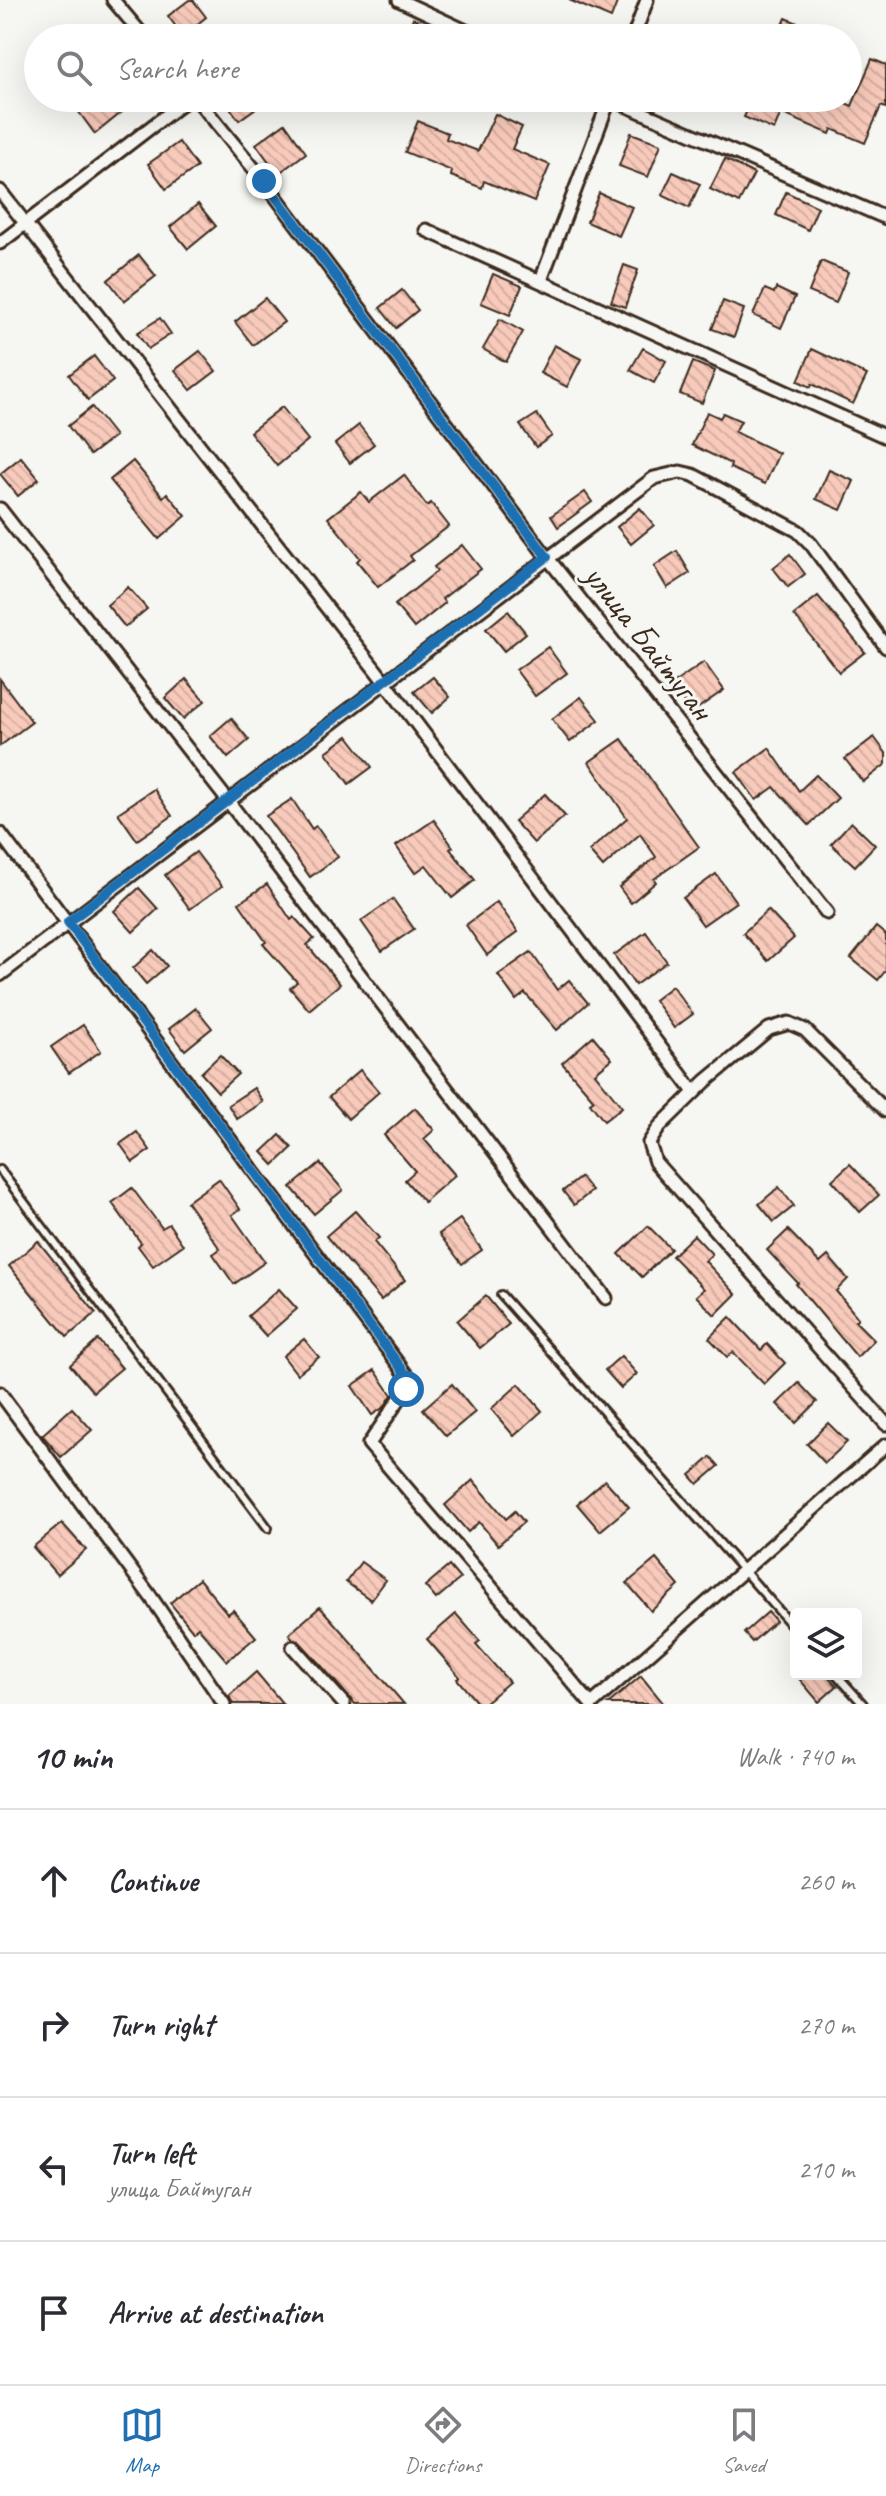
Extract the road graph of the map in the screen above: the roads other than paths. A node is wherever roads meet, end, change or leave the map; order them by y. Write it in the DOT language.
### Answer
graph roads {
  1 [pos="113,0"];
  2 [pos="399,0"];
  3 [pos="647,0"];
  4 [pos="133,24"];
  5 [pos="451,24"];
  6 [pos="638,24"];
  7 [pos="171,112"];
  8 [pos="207,112"];
  9 [pos="605,112"];
  10 [pos="642,112"];
  11 [pos="0,191"];
  12 [pos="886,218"];
  13 [pos="25,223"];
  14 [pos="426,230"];
  15 [pos="0,243"];
  16 [pos="541,280"];
  17 [pos="886,437"];
  18 [pos="0,509"];
  19 [pos="547,557"];
  20 [pos="886,647"];
  21 [pos="385,682"];
  22 [pos="228,801"];
  23 [pos="0,833"];
  24 [pos="827,913"];
  25 [pos="68,922"];
  26 [pos="0,975"];
  27 [pos="694,1092"];
  28 [pos="886,1111"];
  29 [pos="0,1170"];
  30 [pos="501,1295"];
  31 [pos="606,1298"];
  32 [pos="0,1393"];
  33 [pos="886,1424"];
  34 [pos="886,1445"];
  35 [pos="268,1528"];
  36 [pos="742,1571"];
  37 [pos="790,1623"];
  38 [pos="293,1647"];
  39 [pos="841,1680"];
  40 [pos="224,1704"];
  41 [pos="344,1704"];
  42 [pos="592,1704"];
  43 [pos="863,1704"];
  1 -- 4 [label="street"];
  2 -- 5 [label="street"];
  3 -- 6 [label="street"];
  7 -- 13 [label="street"];
  8 -- 19 [label="street, улица Байтуган"];
  9 -- 16 [label="street"];
  10 -- 12 [label="street"];
  11 -- 13 [label="street"];
  13 -- 15 [label="street"];
  13 -- 21 [label="street"];
  14 -- 16 [label="street"];
  16 -- 17 [label="street"];
  18 -- 22 [label="street"];
  19 -- 20 [label="street"];
  19 -- 21 [label="street"];
  19 -- 24 [label="street, улица Байтуган"];
  21 -- 22 [label="street"];
  21 -- 27 [label="street"];
  22 -- 25 [label="street"];
  22 -- 31 [label="street"];
  23 -- 25 [label="street"];
  25 -- 26 [label="street"];
  25 -- 42 [label="street"];
  27 -- 28 [label="street"];
  27 -- 33 [label="street"];
  29 -- 35 [label="lane"];
  30 -- 36 [label="lane"];
  32 -- 40 [label="street"];
  34 -- 36 [label="street"];
  36 -- 37 [label="lane"];
  36 -- 42 [label="street"];
  38 -- 41 [label="street"];
  39 -- 43 [label="lane"];
}
